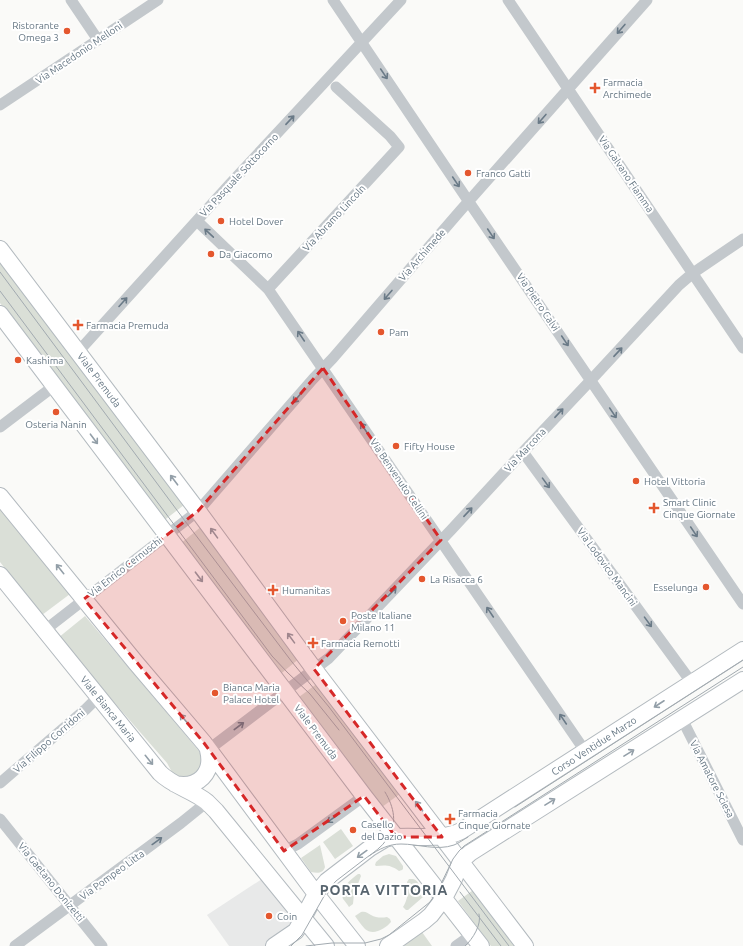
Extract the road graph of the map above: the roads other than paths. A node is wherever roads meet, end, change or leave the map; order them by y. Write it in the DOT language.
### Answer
graph roads {
  1 [pos="71,0"];
  2 [pos="158,0"];
  3 [pos="333,0"];
  4 [pos="401,0"];
  5 [pos="508,0"];
  6 [pos="647,0"];
  7 [pos="98,40"];
  8 [pos="362,42"];
  9 [pos="336,87"];
  10 [pos="568,89"];
  11 [pos="0,106"];
  12 [pos="469,202"];
  13 [pos="197,221"];
  14 [pos="743,239"];
  15 [pos="0,249"];
  16 [pos="693,273"];
  17 [pos="268,289"];
  18 [pos="0,314"];
  19 [pos="743,348"];
  20 [pos="78,352"];
  21 [pos="323,368"];
  22 [pos="591,380"];
  23 [pos="54,386"];
  24 [pos="0,427"];
  25 [pos="523,452"];
  26 [pos="0,496"];
  27 [pos="198,511"];
  28 [pos="166,535"];
  29 [pos="441,540"];
  30 [pos="0,574"];
  31 [pos="84,599"];
  32 [pos="743,604"];
  33 [pos="45,630"];
  34 [pos="743,650"];
  35 [pos="314,669"];
  36 [pos="743,680"];
  37 [pos="692,683"];
  38 [pos="285,691"];
  39 [pos="98,697"];
  40 [pos="682,719"];
  41 [pos="208,750"];
  42 [pos="585,752"];
  43 [pos="0,783"];
  44 [pos="174,784"];
  45 [pos="364,796"];
  46 [pos="207,802"];
  47 [pos="0,819"];
  48 [pos="396,837"];
  49 [pos="442,837"];
  50 [pos="743,840"];
  51 [pos="284,851"];
  52 [pos="461,861"];
  53 [pos="264,870"];
  54 [pos="316,894"];
  55 [pos="444,898"];
  56 [pos="70,906"];
  57 [pos="303,917"];
  58 [pos="477,940"];
  59 [pos="16,946"];
  60 [pos="102,946"];
  61 [pos="274,946"];
  62 [pos="326,946"];
  63 [pos="357,946"];
  64 [pos="388,946"];
  65 [pos="456,946"];
  66 [pos="525,946"];
  1 -- 7 [label="street"];
  2 -- 7 [label="street, Via Macedonio Melloni"];
  3 -- 8 [label="street, Via Pietro Calvi"];
  4 -- 8 [label="street, Via Pasquale Sottocorno"];
  5 -- 10 [label="street, Via Galvano Fiamma"];
  6 -- 10 [label="street, Via Archimede, one-way"];
  7 -- 11 [label="street, Via Macedonio Melloni"];
  8 -- 12 [label="street, Via Pietro Calvi, one-way"];
  13 -- 8 [label="street, Via Pasquale Sottocorno, one-way"];
  9 -- 17 [label="street, Via Abramo Lincoln"];
  10 -- 12 [label="street, Via Archimede, one-way"];
  10 -- 16 [label="street, Via Galvano Fiamma"];
  12 -- 21 [label="street, Via Archimede, one-way"];
  12 -- 22 [label="street, Via Pietro Calvi, one-way"];
  17 -- 13 [label="street, Via Benvenuto Cellini, one-way"];
  20 -- 13 [label="street, Via Pasquale Sottocorno, one-way"];
  14 -- 16 [label="street, Via Marcona"];
  15 -- 20 [label="main road, Viale Premuda"];
  16 -- 19 [label="street, Via Galvano Fiamma"];
  22 -- 16 [label="street, Via Marcona, one-way"];
  21 -- 17 [label="street, Via Benvenuto Cellini, one-way"];
  18 -- 23 [label="main road, Viale Premuda"];
  27 -- 20 [label="main road, Viale Premuda, one-way"];
  21 -- 27 [label="street, Via Archimede, one-way"];
  29 -- 21 [label="street, Via Benvenuto Cellini, one-way"];
  25 -- 22 [label="street, Via Marcona, one-way"];
  22 -- 32 [label="street, Via Pietro Calvi, one-way"];
  23 -- 24 [label="street"];
  23 -- 28 [label="main road, Viale Premuda, one-way"];
  29 -- 25 [label="street, Via Marcona, one-way"];
  25 -- 37 [label="street, Via Lodovico Mancini, one-way"];
  31 -- 26 [label="main road, one-way"];
  27 -- 28 [label="street"];
  35 -- 27 [label="main road, Viale Premuda, one-way"];
  28 -- 31 [label="street, Via Enrico Cernuschi"];
  28 -- 38 [label="main road, Viale Premuda, one-way"];
  35 -- 29 [label="street, Via Marcona, one-way"];
  42 -- 29 [label="street, Via Benvenuto Cellini, one-way"];
  30 -- 33 [label="main road, Viale Bianca Maria"];
  31 -- 33 [label="street"];
  41 -- 31 [label="main road, one-way"];
  33 -- 39 [label="main road, Viale Bianca Maria"];
  34 -- 37 [label="main road, Corso Ventidue Marzo"];
  35 -- 38 [label="street, Via Marcona"];
  49 -- 35 [label="main road, Viale Premuda, one-way"];
  36 -- 40 [label="main road"];
  37 -- 42 [label="main road, Corso Ventidue Marzo, one-way"];
  41 -- 38 [label="street, Via Marcona, one-way"];
  38 -- 45 [label="main road, Viale Premuda"];
  39 -- 43 [label="street, Via Filippo Corridoni"];
  39 -- 44 [label="main road, Viale Bianca Maria, one-way"];
  40 -- 50 [label="street, Via Amatore Sciesa"];
  52 -- 40 [label="main road, one-way"];
  41 -- 44 [label="main road"];
  41 -- 51 [label="main road"];
  42 -- 49 [label="main road, Corso Ventidue Marzo"];
  44 -- 46 [label="main road, Viale Bianca Maria"];
  45 -- 48 [label="main road, Viale Premuda"];
  45 -- 51 [label="street, one-way"];
  46 -- 53 [label="main road, Viale Bianca Maria"];
  56 -- 46 [label="street, Via Pompeo Litta, one-way"];
  47 -- 56 [label="street, Via Gaetano Donizetti"];
  48 -- 49 [label="main road, Corso Ventidue Marzo"];
  48 -- 54 [label="main road, Corso Ventidue Marzo, one-way"];
  48 -- 55 [label="main road, Viale Premuda"];
  49 -- 52 [label="main road, Viale Premuda"];
  51 -- 53 [label="main road"];
  51 -- 54 [label="main road"];
  52 -- 55 [label="main road"];
  52 -- 66 [label="main road, Viale Premuda"];
  53 -- 57 [label="main road, Viale Bianca Maria"];
  54 -- 57 [label="main road, Corso Ventidue Marzo"];
  54 -- 63 [label="main road"];
  55 -- 58 [label="main road, Viale Premuda"];
  55 -- 64 [label="main road"];
  56 -- 59 [label="street, Via Pompeo Litta"];
  56 -- 60 [label="street, Via Gaetano Donizetti"];
  57 -- 61 [label="main road, Corso Ventidue Marzo"];
  57 -- 62 [label="main road, Viale Bianca Maria"];
  58 -- 65 [label="street"];
}
